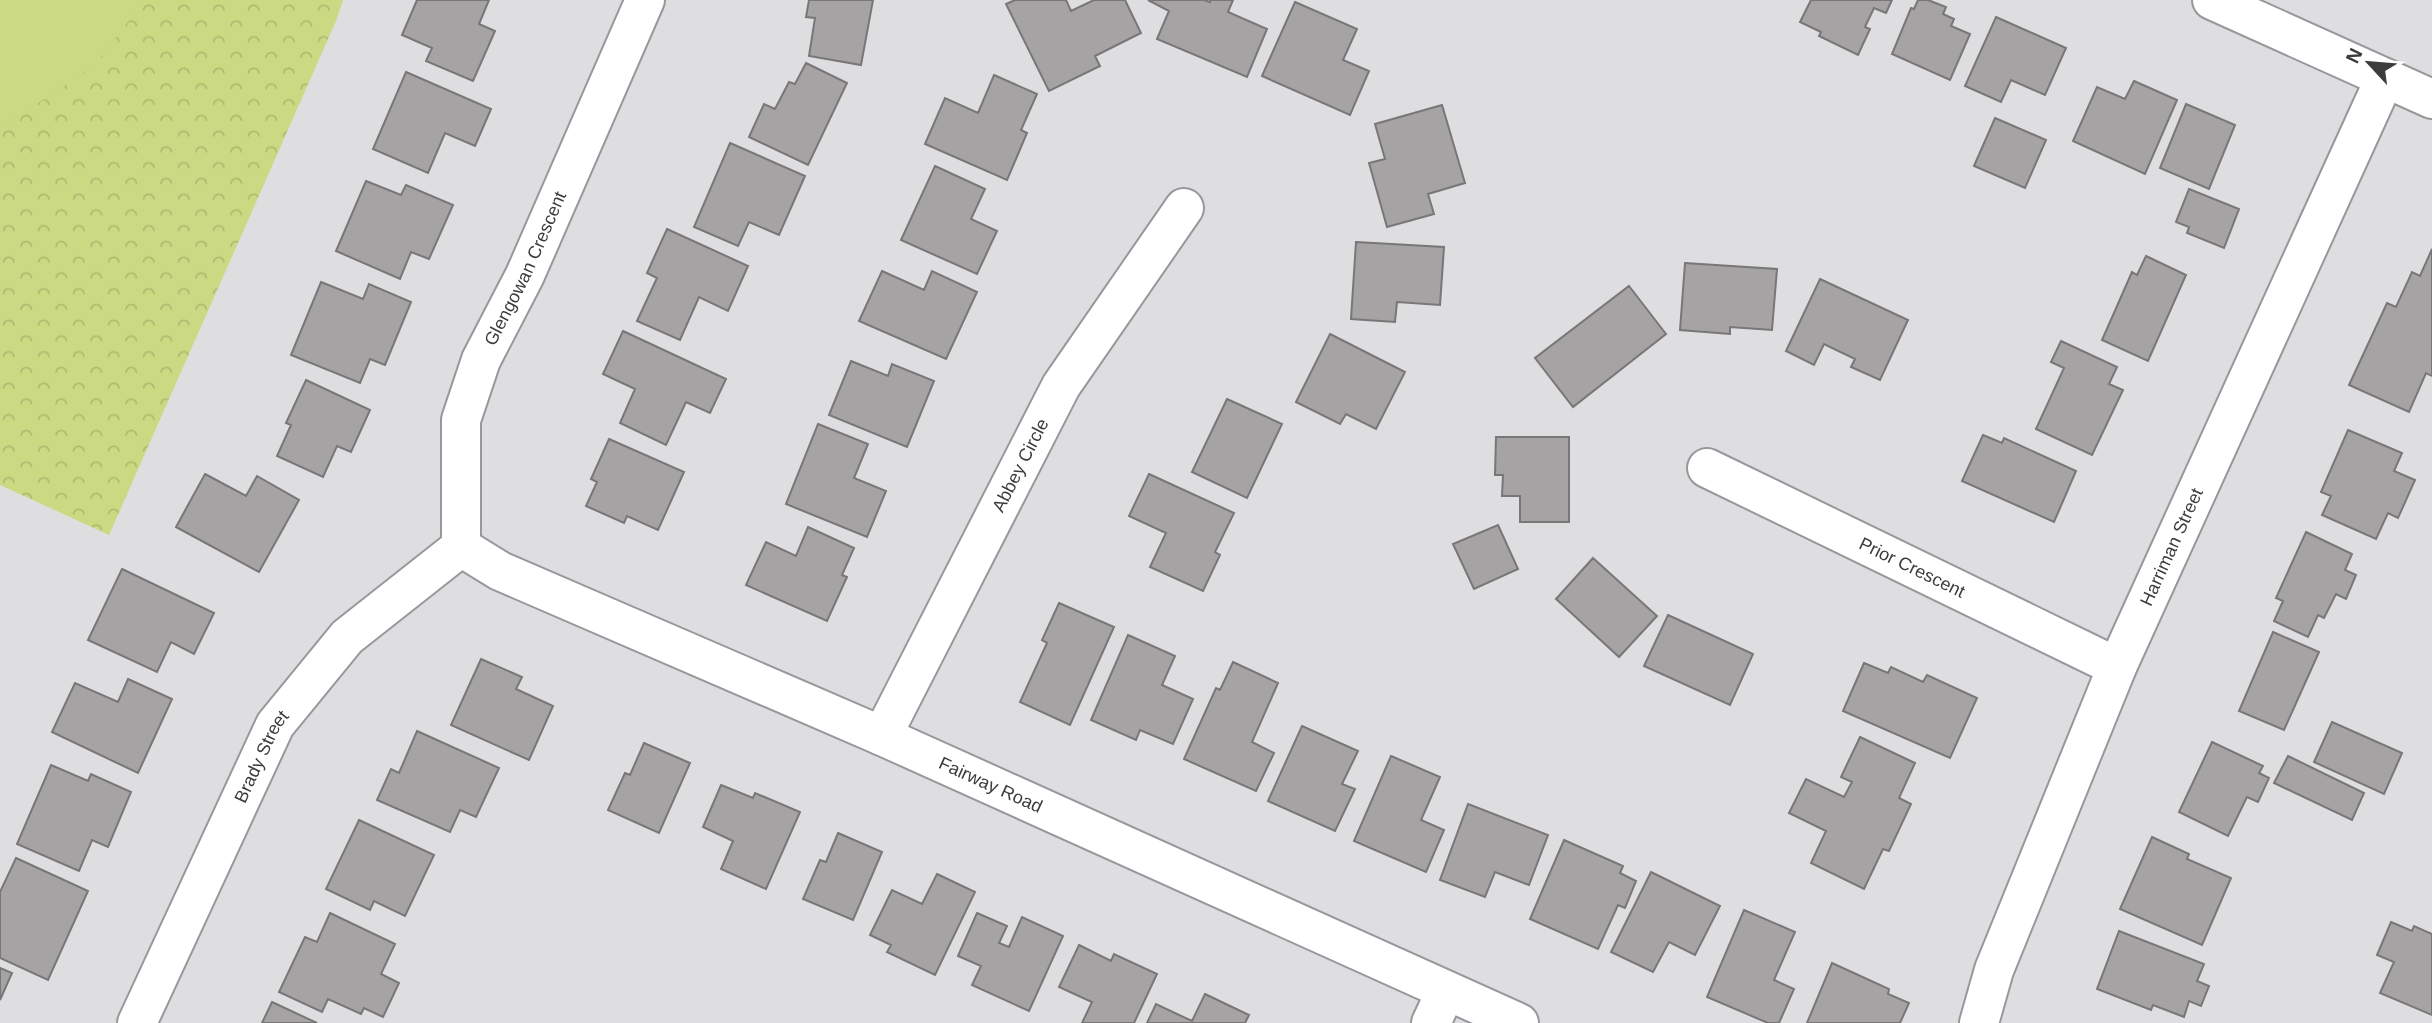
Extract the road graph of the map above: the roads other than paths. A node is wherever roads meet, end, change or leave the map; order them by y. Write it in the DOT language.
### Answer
graph roads {
  1 [pos="645,0"];
  2 [pos="2212,0"];
  3 [pos="2385,78"];
  4 [pos="2432,99"];
  5 [pos="1184,208"];
  6 [pos="1707,468"];
  7 [pos="461,547"];
  8 [pos="2117,667"];
  9 [pos="882,736"];
  10 [pos="1438,1007"];
  11 [pos="137,1023"];
  12 [pos="1519,1023"];
  13 [pos="1979,1023"];
  1 -- 7 [label="street, Glengowan Crescent"];
  2 -- 3 [label="street"];
  3 -- 4 [label="street"];
  3 -- 8 [label="street, Harriman Street"];
  5 -- 9 [label="street, Abbey Circle"];
  6 -- 8 [label="street, Prior Crescent"];
  7 -- 9 [label="street, Fairway Road"];
  7 -- 11 [label="street, Brady Street"];
  8 -- 13 [label="street, Harriman Street"];
  9 -- 10 [label="street, Fairway Road"];
  10 -- 12 [label="street, Fairway Road"];
}
